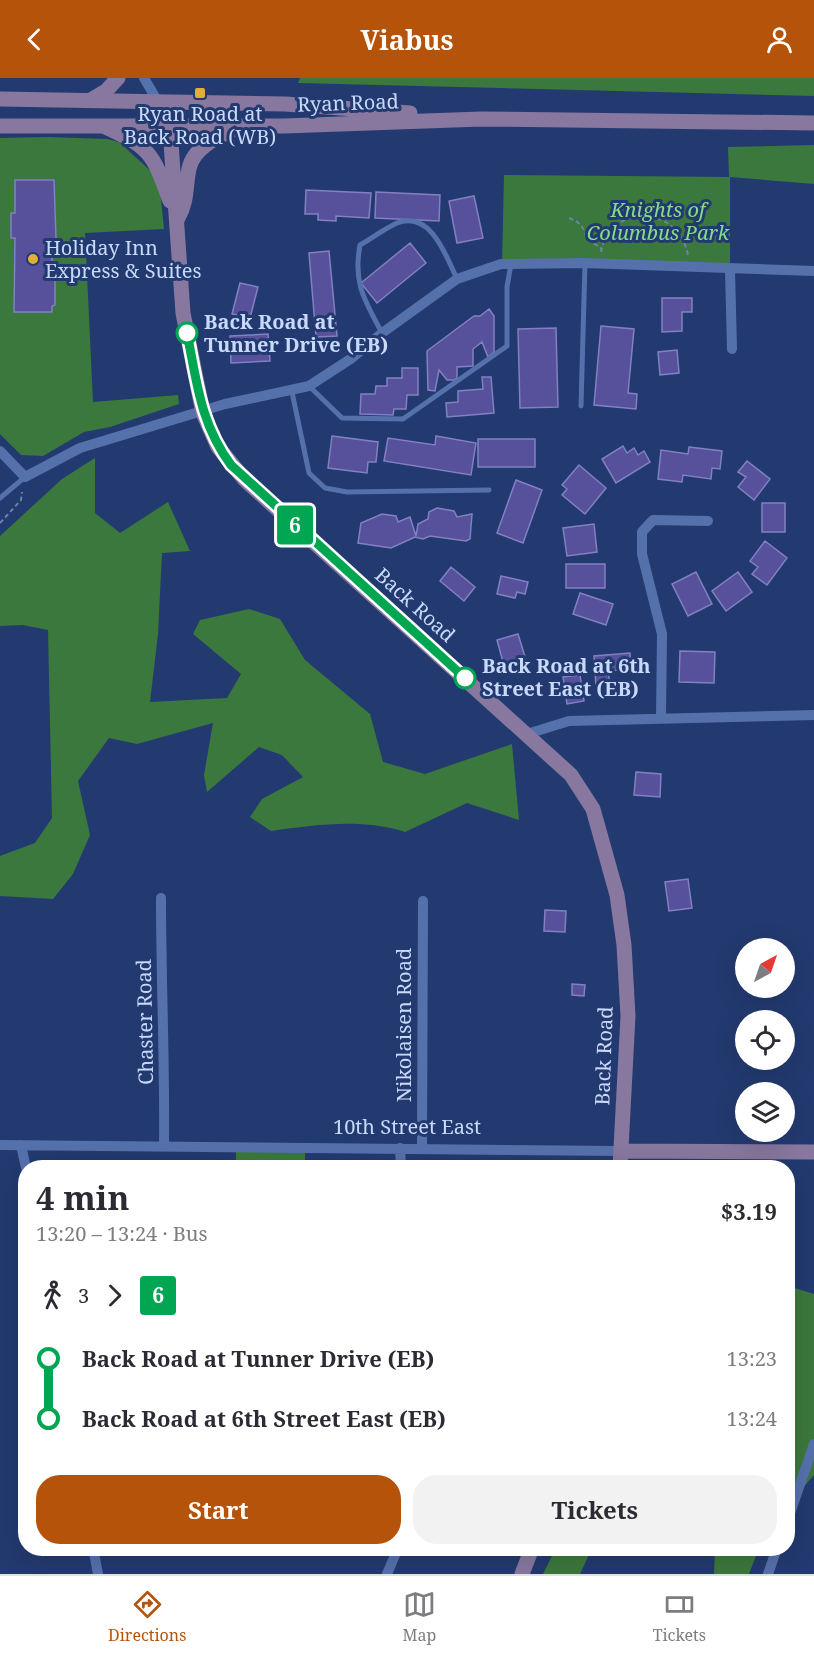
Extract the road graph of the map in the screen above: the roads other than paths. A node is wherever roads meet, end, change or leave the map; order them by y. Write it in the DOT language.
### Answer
graph roads {
  1 [pos="118,78"];
  2 [pos="144,78"];
  3 [pos="0,99"];
  4 [pos="90,100"];
  5 [pos="158,102"];
  6 [pos="482,119"];
  7 [pos="814,123"];
  8 [pos="99,124"];
  9 [pos="165,125"];
  10 [pos="0,126"];
  11 [pos="243,126"];
  12 [pos="177,220"];
  13 [pos="585,263"];
  14 [pos="511,264"];
  15 [pos="730,270"];
  16 [pos="814,271"];
  17 [pos="457,279"];
  18 [pos="382,333"];
  19 [pos="732,349"];
  20 [pos="309,386"];
  21 [pos="292,392"];
  22 [pos="581,406"];
  23 [pos="202,413"];
  24 [pos="0,451"];
  25 [pos="25,477"];
  26 [pos="489,490"];
  27 [pos="0,498"];
  28 [pos="708,521"];
  29 [pos="814,715"];
  30 [pos="661,717"];
  31 [pos="527,734"];
  32 [pos="161,897"];
  33 [pos="423,901"];
  34 [pos="0,1145"];
  35 [pos="21,1145"];
  36 [pos="164,1146"];
  37 [pos="400,1148"];
  38 [pos="422,1148"];
  39 [pos="621,1151"];
  40 [pos="814,1152"];
  41 [pos="24,1160"];
  42 [pos="401,1160"];
  43 [pos="620,1160"];
  44 [pos="814,1444"];
  45 [pos="795,1499"];
  46 [pos="95,1556"];
  47 [pos="395,1556"];
  48 [pos="529,1556"];
  49 [pos="774,1556"];
  50 [pos="98,1574"];
  51 [pos="387,1574"];
  52 [pos="522,1574"];
  53 [pos="768,1574"];
  1 -- 4 [label="main road"];
  2 -- 5 [label="street, Back Road"];
  3 -- 4 [label="main road, Ryan Road"];
  4 -- 5 [label="main road, Ryan Road"];
  5 -- 6 [label="main road, Ryan Road"];
  5 -- 9 [label="street, Back Road"];
  6 -- 7 [label="main road, Ryan Road"];
  6 -- 11 [label="main road, Ryan Road"];
  8 -- 9 [label="main road, Ryan Road"];
  8 -- 10 [label="main road, Ryan Road"];
  8 -- 12 [label="main road"];
  9 -- 11 [label="main road, Ryan Road"];
  9 -- 12 [label="main road, Back Road"];
  11 -- 12 [label="main road"];
  12 -- 23 [label="main road, Back Road"];
  13 -- 14 [label="street"];
  13 -- 15 [label="street"];
  13 -- 22 [label="lane"];
  14 -- 17 [label="street"];
  14 -- 20 [label="lane"];
  15 -- 16 [label="street"];
  15 -- 19 [label="street"];
  17 -- 18 [label="street"];
  17 -- 18 [label="lane"];
  18 -- 20 [label="street"];
  20 -- 21 [label="street"];
  21 -- 23 [label="street"];
  21 -- 26 [label="lane"];
  23 -- 25 [label="street"];
  23 -- 31 [label="main road, Back Road"];
  24 -- 25 [label="street"];
  25 -- 27 [label="lane"];
  28 -- 30 [label="street"];
  29 -- 30 [label="street"];
  30 -- 31 [label="street"];
  31 -- 39 [label="main road, Back Road"];
  32 -- 36 [label="street, Chaster Road"];
  33 -- 38 [label="street, Nikolaisen Road"];
  34 -- 35 [label="street, 10th Street East"];
  35 -- 36 [label="street, 10th Street East"];
  35 -- 41 [label="street"];
  36 -- 37 [label="street, 10th Street East"];
  37 -- 38 [label="street, 10th Street East"];
  37 -- 42 [label="street"];
  38 -- 39 [label="street, 10th Street East"];
  39 -- 40 [label="main road, 10th Street East"];
  39 -- 43 [label="main road, Back Road"];
  44 -- 45 [label="street"];
  46 -- 50 [label="street"];
  47 -- 51 [label="street"];
  48 -- 52 [label="main road"];
  49 -- 53 [label="street"];
}
